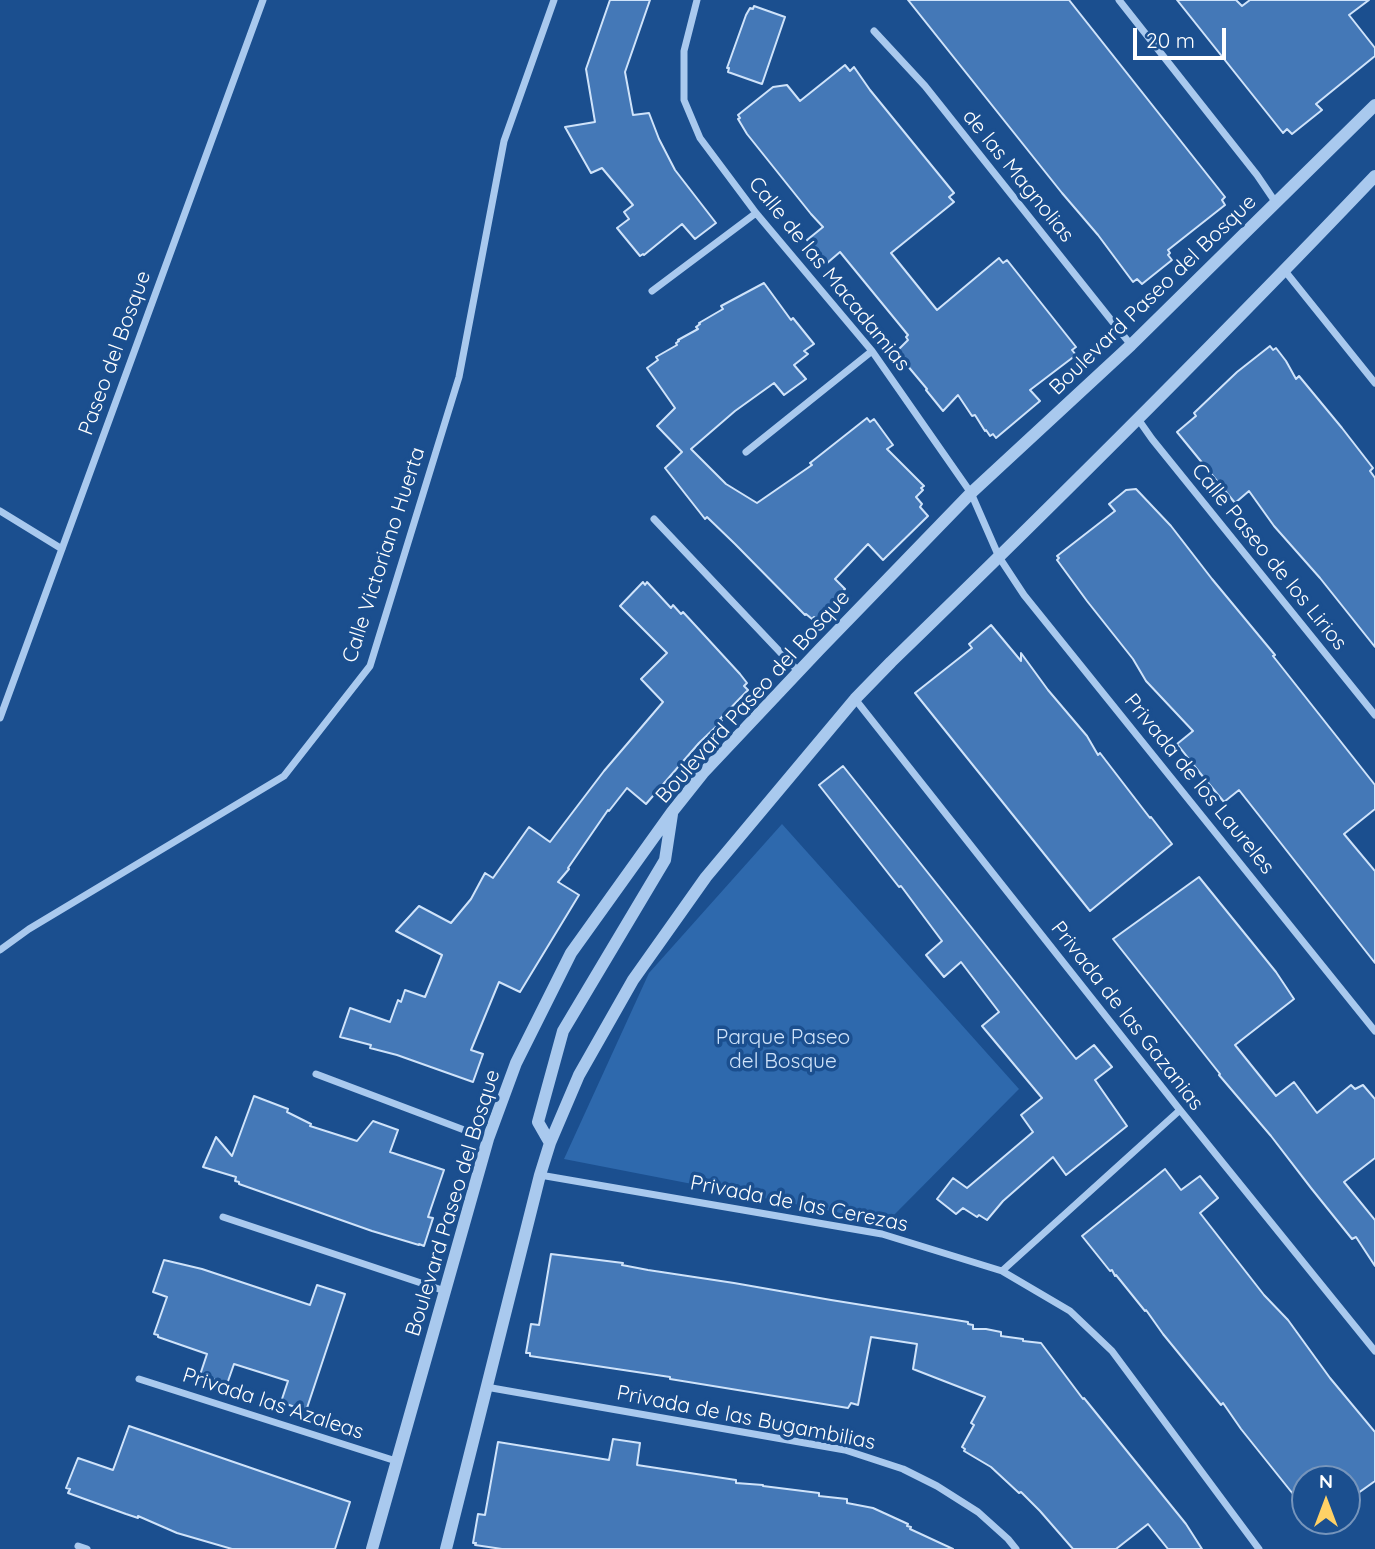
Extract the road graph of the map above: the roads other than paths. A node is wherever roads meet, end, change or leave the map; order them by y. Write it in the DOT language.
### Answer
graph roads {
  1 [pos="263,0"];
  2 [pos="554,0"];
  3 [pos="696,0"];
  4 [pos="1119,0"];
  5 [pos="874,31"];
  6 [pos="1375,105"];
  7 [pos="1375,176"];
  8 [pos="1276,202"];
  9 [pos="756,213"];
  10 [pos="1285,271"];
  11 [pos="652,290"];
  12 [pos="1131,345"];
  13 [pos="872,351"];
  14 [pos="1375,383"];
  15 [pos="1138,419"];
  16 [pos="746,452"];
  17 [pos="971,494"];
  18 [pos="0,511"];
  19 [pos="654,519"];
  20 [pos="62,549"];
  21 [pos="999,556"];
  22 [pos="798,671"];
  23 [pos="855,699"];
  24 [pos="1375,715"];
  25 [pos="0,718"];
  26 [pos="672,812"];
  27 [pos="0,950"];
  28 [pos="1375,1031"];
  29 [pos="316,1074"];
  30 [pos="1180,1110"];
  31 [pos="488,1139"];
  32 [pos="550,1143"];
  33 [pos="540,1175"];
  34 [pos="223,1217"];
  35 [pos="1002,1271"];
  36 [pos="445,1291"];
  37 [pos="1375,1351"];
  38 [pos="139,1379"];
  39 [pos="486,1387"];
  40 [pos="396,1461"];
  41 [pos="372,1549"];
  42 [pos="446,1549"];
  43 [pos="1016,1549"];
  44 [pos="1259,1549"];
  1 -- 20 [label="street, Paseo del Bosque"];
  2 -- 27 [label="street, Calle Victoriano Huerta"];
  3 -- 9 [label="street, Calle de las Macadamias"];
  4 -- 8 [label="street"];
  5 -- 12 [label="street, de las Magnolias"];
  6 -- 8 [label="street, Boulevard Paseo del Bosque"];
  7 -- 10 [label="street"];
  8 -- 12 [label="street, Boulevard Paseo del Bosque"];
  9 -- 11 [label="street"];
  9 -- 13 [label="street, Calle de las Macadamias"];
  10 -- 14 [label="street"];
  10 -- 15 [label="street"];
  12 -- 17 [label="street, Boulevard Paseo del Bosque"];
  13 -- 16 [label="street"];
  13 -- 17 [label="street, Calle de las Macadamias"];
  15 -- 21 [label="street"];
  15 -- 24 [label="street, Calle Paseo de los Lirios"];
  17 -- 21 [label="street, Calle de las Macadamias"];
  17 -- 22 [label="street, Boulevard Paseo del Bosque"];
  18 -- 20 [label="street"];
  19 -- 22 [label="street"];
  20 -- 25 [label="street, Paseo del Bosque"];
  21 -- 23 [label="street"];
  21 -- 28 [label="street, Privada de los Laureles"];
  22 -- 26 [label="street, Boulevard Paseo del Bosque"];
  23 -- 30 [label="street, Privada de las Gazanias"];
  23 -- 32 [label="street"];
  26 -- 31 [label="street, Boulevard Paseo del Bosque"];
  26 -- 32 [label="street"];
  29 -- 31 [label="street"];
  30 -- 35 [label="street"];
  30 -- 37 [label="street, Privada de las Gazanias"];
  31 -- 36 [label="street, Boulevard Paseo del Bosque"];
  32 -- 33 [label="street"];
  33 -- 35 [label="street, Privada de las Cerezas"];
  33 -- 39 [label="street"];
  34 -- 36 [label="street"];
  35 -- 44 [label="street, Privada de las Cerezas"];
  36 -- 40 [label="street, Boulevard Paseo del Bosque"];
  38 -- 40 [label="street, Privada las Azaleas"];
  39 -- 42 [label="street"];
  39 -- 43 [label="street, Privada de las Bugambilias"];
  40 -- 41 [label="street, Boulevard Paseo del Bosque"];
}
